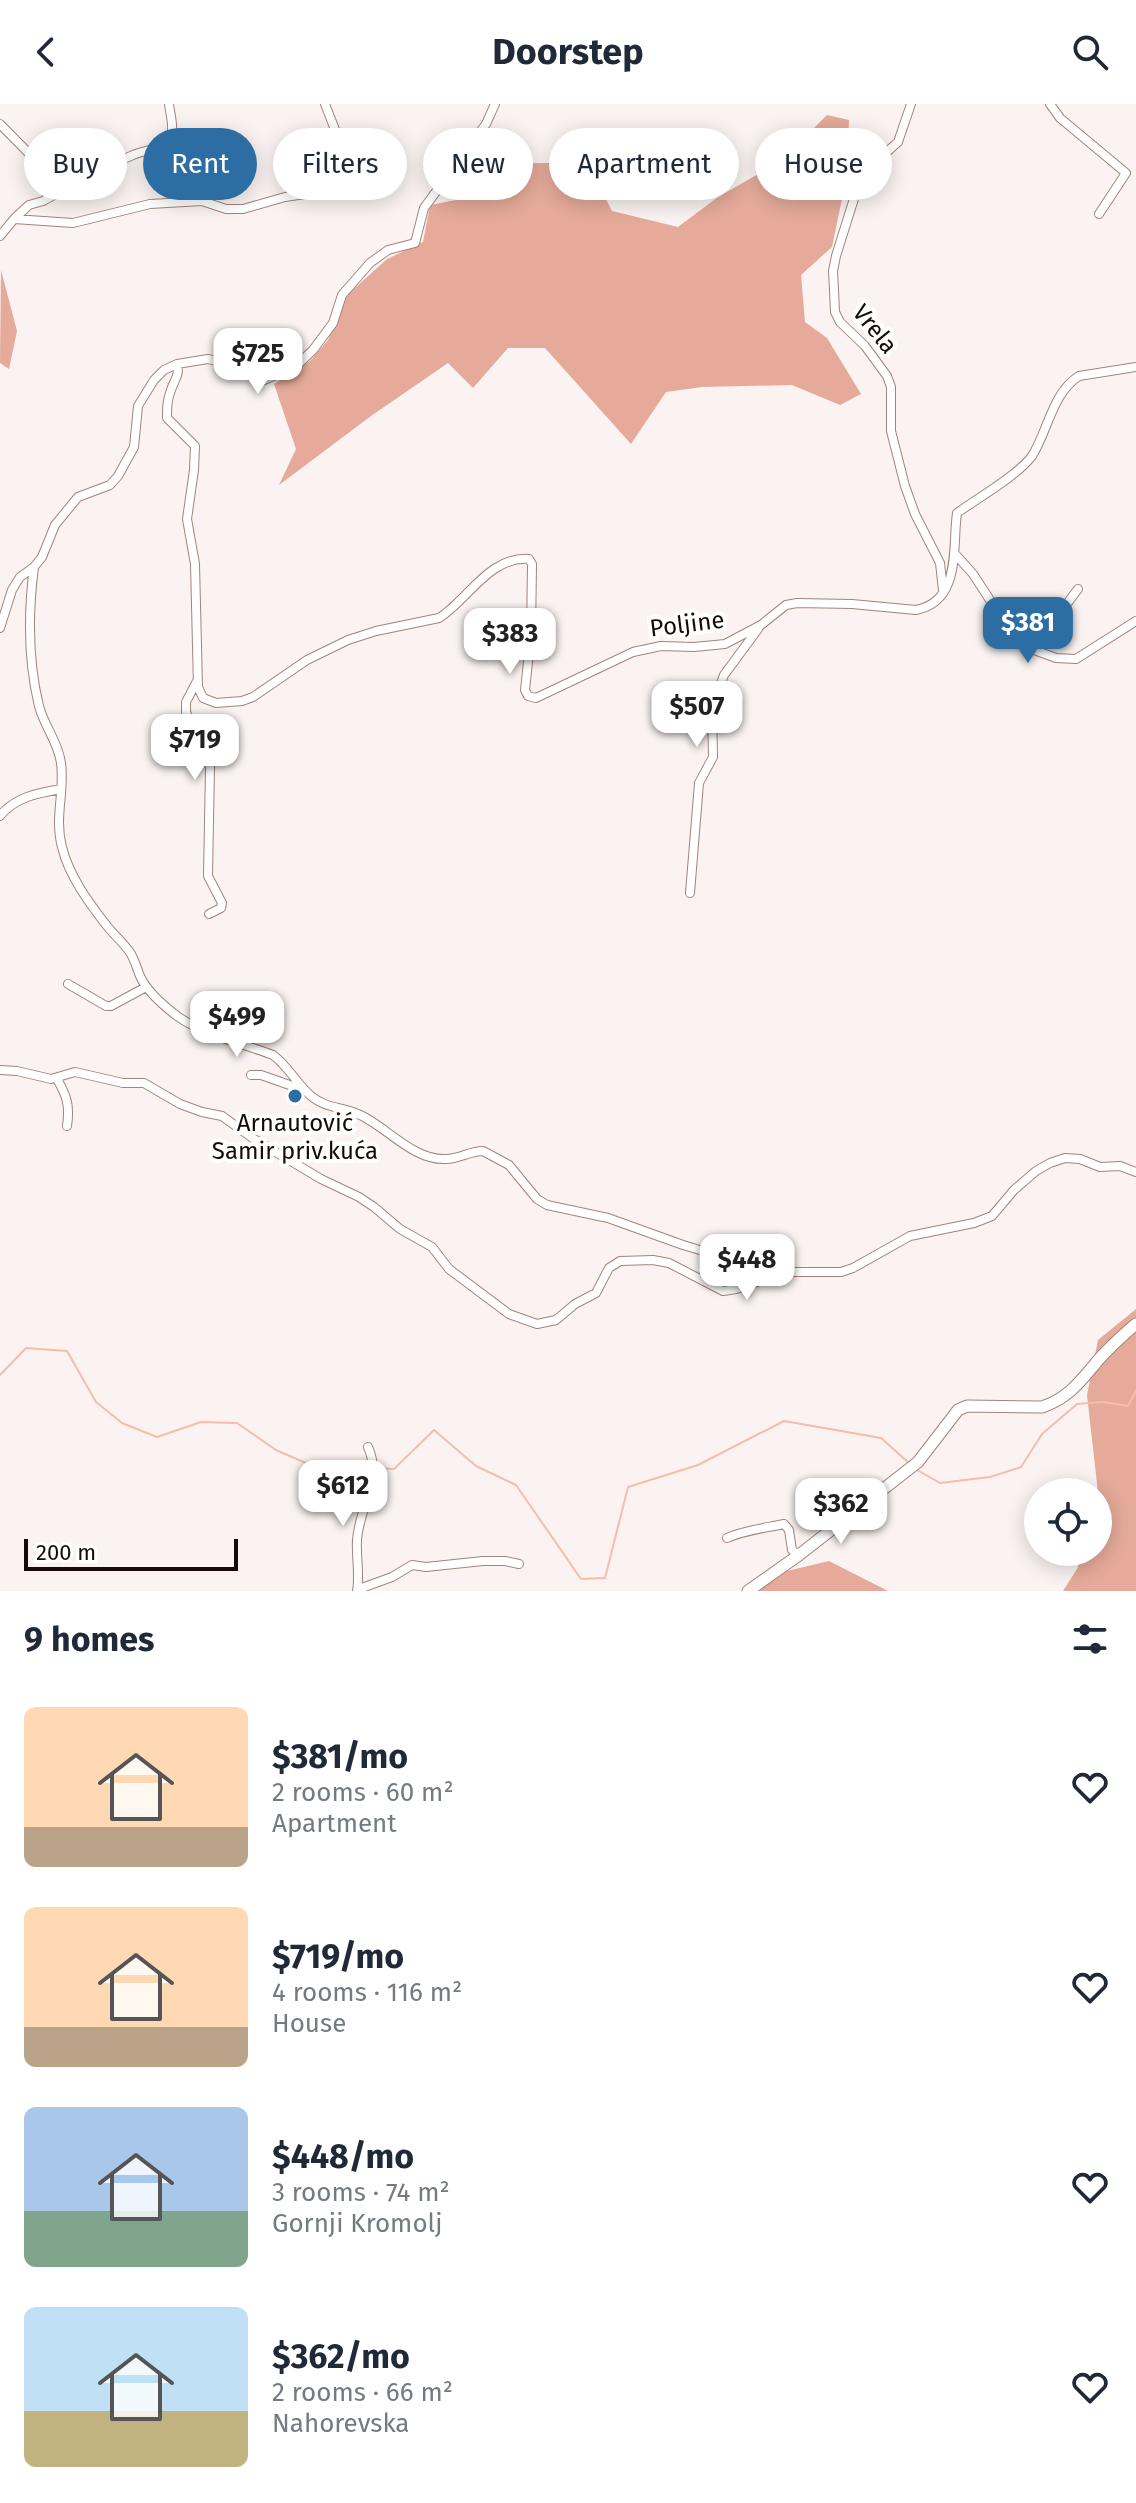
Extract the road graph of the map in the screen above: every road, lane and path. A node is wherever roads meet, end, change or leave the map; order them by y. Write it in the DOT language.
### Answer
graph roads {
  1 [pos="169,104"];
  2 [pos="325,104"];
  3 [pos="495,104"];
  4 [pos="911,104"];
  5 [pos="1050,104"];
  6 [pos="0,124"];
  7 [pos="24,148"];
  8 [pos="127,158"];
  9 [pos="41,200"];
  10 [pos="1099,214"];
  11 [pos="0,219"];
  12 [pos="11,222"];
  13 [pos="0,236"];
  14 [pos="177,364"];
  15 [pos="1136,367"];
  16 [pos="956,555"];
  17 [pos="34,567"];
  18 [pos="1078,589"];
  19 [pos="943,590"];
  20 [pos="1136,621"];
  21 [pos="761,625"];
  22 [pos="0,628"];
  23 [pos="1020,641"];
  24 [pos="197,680"];
  25 [pos="61,789"];
  26 [pos="0,816"];
  27 [pos="690,893"];
  28 [pos="209,914"];
  29 [pos="68,984"];
  30 [pos="146,987"];
  31 [pos="0,1070"];
  32 [pos="251,1075"];
  33 [pos="57,1079"];
  34 [pos="306,1090"];
  35 [pos="67,1126"];
  36 [pos="1136,1172"];
  37 [pos="772,1276"];
  38 [pos="1136,1324"];
  39 [pos="368,1447"];
  40 [pos="727,1538"];
  41 [pos="799,1555"];
  42 [pos="519,1564"];
  43 [pos="358,1590"];
  44 [pos="748,1591"];
  1 -- 8 [label="street"];
  2 -- 12 [label="street"];
  3 -- 14 [label="street"];
  4 -- 19 [label="street, Vrela"];
  5 -- 10 [label="street"];
  6 -- 7 [label="street"];
  9 -- 12 [label="street"];
  11 -- 12 [label="street"];
  12 -- 13 [label="street"];
  14 -- 17 [label="street"];
  14 -- 24 [label="street"];
  15 -- 16 [label="street"];
  16 -- 19 [label="street"];
  16 -- 23 [label="street"];
  17 -- 22 [label="street"];
  17 -- 25 [label="street"];
  18 -- 23 [label="street"];
  19 -- 21 [label="street, Poljine"];
  20 -- 23 [label="street"];
  21 -- 24 [label="street, Poljine"];
  21 -- 27 [label="street"];
  24 -- 28 [label="street"];
  25 -- 26 [label="street"];
  25 -- 30 [label="street"];
  29 -- 30 [label="street"];
  30 -- 34 [label="street"];
  31 -- 33 [label="street"];
  32 -- 34 [label="street"];
  33 -- 35 [label="street"];
  33 -- 37 [label="street"];
  34 -- 37 [label="street"];
  36 -- 37 [label="street"];
  38 -- 41 [label="street"];
  39 -- 43 [label="street"];
  40 -- 41 [label="street"];
  41 -- 44 [label="street"];
  42 -- 43 [label="street"];
}
